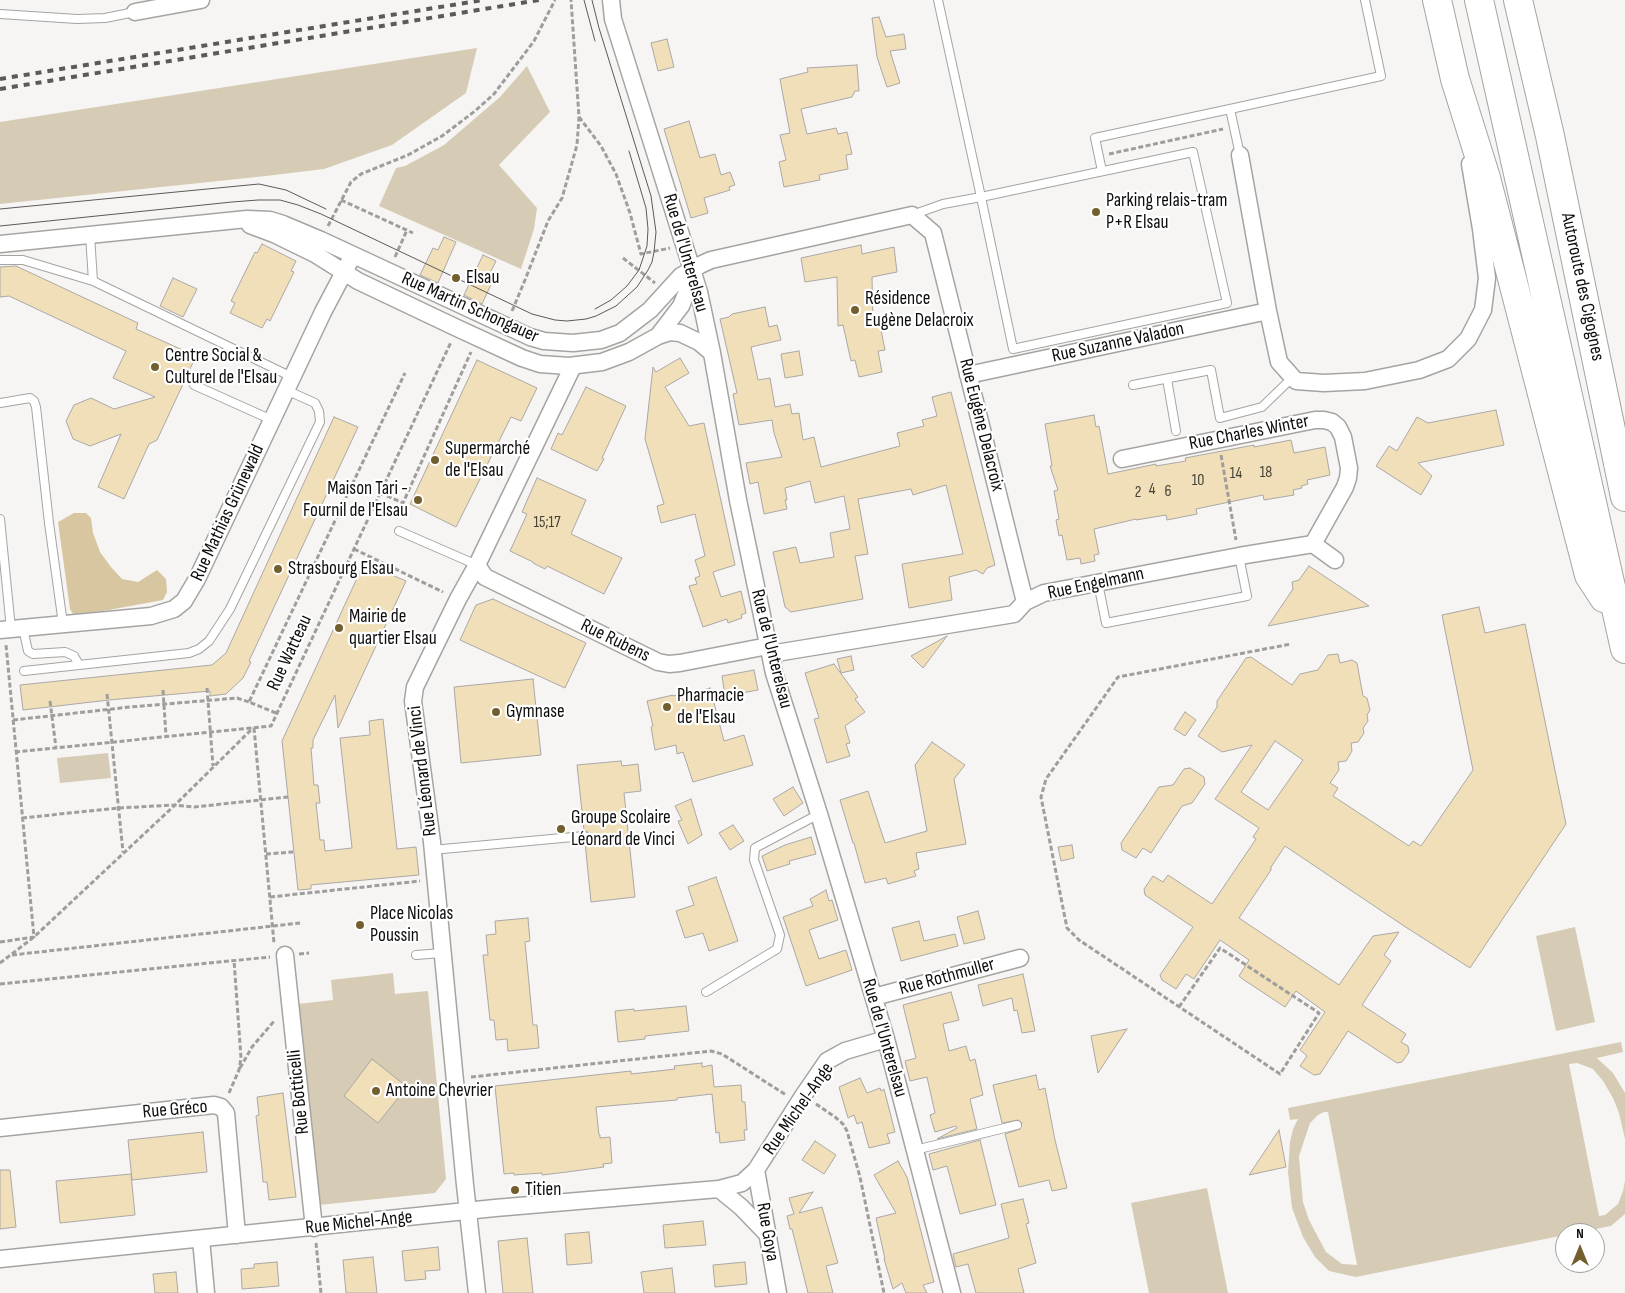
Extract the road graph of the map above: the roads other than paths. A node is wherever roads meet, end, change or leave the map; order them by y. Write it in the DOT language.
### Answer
graph roads {
  1 [pos="201,0"];
  2 [pos="610,0"];
  3 [pos="938,0"];
  4 [pos="1365,0"];
  5 [pos="1437,0"];
  6 [pos="1479,0"];
  7 [pos="1520,0"];
  8 [pos="135,12"];
  9 [pos="0,14"];
  10 [pos="1456,79"];
  11 [pos="1230,108"];
  12 [pos="1240,155"];
  13 [pos="1102,171"];
  14 [pos="980,197"];
  15 [pos="912,215"];
  16 [pos="220,222"];
  17 [pos="90,235"];
  18 [pos="0,244"];
  19 [pos="353,255"];
  20 [pos="0,260"];
  21 [pos="692,269"];
  22 [pos="343,273"];
  23 [pos="93,281"];
  24 [pos="1268,311"];
  25 [pos="658,336"];
  26 [pos="712,353"];
  27 [pos="573,366"];
  28 [pos="968,374"];
  29 [pos="1292,377"];
  30 [pos="1167,379"];
  31 [pos="289,383"];
  32 [pos="194,385"];
  33 [pos="1133,386"];
  34 [pos="0,403"];
  35 [pos="272,420"];
  36 [pos="1176,431"];
  37 [pos="1122,459"];
  38 [pos="1625,497"];
  39 [pos="0,519"];
  40 [pos="400,530"];
  41 [pos="1313,544"];
  42 [pos="1239,556"];
  43 [pos="1335,560"];
  44 [pos="478,565"];
  45 [pos="1098,583"];
  46 [pos="1025,602"];
  47 [pos="1618,618"];
  48 [pos="63,624"];
  49 [pos="9,629"];
  50 [pos="769,650"];
  51 [pos="1625,650"];
  52 [pos="79,665"];
  53 [pos="24,671"];
  54 [pos="819,814"];
  55 [pos="584,836"];
  56 [pos="432,850"];
  57 [pos="442,953"];
  58 [pos="416,955"];
  59 [pos="280,956"];
  60 [pos="1020,958"];
  61 [pos="706,992"];
  62 [pos="874,997"];
  63 [pos="886,1039"];
  64 [pos="1017,1125"];
  65 [pos="0,1128"];
  66 [pos="915,1150"];
  67 [pos="756,1170"];
  68 [pos="719,1189"];
  69 [pos="468,1211"];
  70 [pos="314,1228"];
  71 [pos="768,1234"];
  72 [pos="237,1235"];
  73 [pos="201,1239"];
  74 [pos="0,1259"];
  75 [pos="206,1293"];
  76 [pos="477,1293"];
  77 [pos="778,1293"];
  78 [pos="952,1293"];
  1 -- 8 [label="street"];
  2 -- 21 [label="street, Rue de l'Unterelsau"];
  3 -- 14 [label="lane"];
  4 -- 11 [label="lane"];
  5 -- 10 [label="highway"];
  6 -- 47 [label="highway"];
  7 -- 38 [label="highway, Autoroute des Cigognes"];
  8 -- 9 [label="lane"];
  10 -- 29 [label="street"];
  10 -- 47 [label="highway"];
  11 -- 12 [label="lane"];
  11 -- 13 [label="lane"];
  12 -- 24 [label="street"];
  13 -- 14 [label="lane"];
  13 -- 14 [label="lane"];
  14 -- 15 [label="lane"];
  15 -- 21 [label="street"];
  15 -- 28 [label="street, Rue Eugène Delacroix"];
  16 -- 17 [label="street, Rue Martin Schongauer"];
  16 -- 19 [label="street, Rue Martin Schongauer"];
  16 -- 22 [label="street, Rue Martin Schongauer"];
  17 -- 18 [label="street, Rue Martin Schongauer"];
  17 -- 23 [label="lane"];
  19 -- 21 [label="street, Rue Martin Schongauer"];
  19 -- 22 [label="street, Rue Mathias Grünewald"];
  20 -- 23 [label="lane"];
  21 -- 25 [label="street, Rue Martin Schongauer"];
  21 -- 26 [label="street, Rue de l'Unterelsau"];
  22 -- 27 [label="street, Rue Martin Schongauer"];
  22 -- 31 [label="street, Rue Mathias Grünewald"];
  23 -- 31 [label="lane"];
  24 -- 28 [label="street, Rue Suzanne Valadon"];
  24 -- 29 [label="street"];
  25 -- 26 [label="street"];
  25 -- 27 [label="street, Rue Martin Schongauer"];
  26 -- 50 [label="street, Rue de l'Unterelsau"];
  27 -- 44 [label="street, Rue Léonard de Vinci"];
  28 -- 46 [label="street, Rue Eugène Delacroix"];
  29 -- 30 [label="lane"];
  30 -- 33 [label="lane"];
  30 -- 36 [label="lane"];
  31 -- 35 [label="street, Rue Mathias Grünewald"];
  31 -- 52 [label="lane"];
  32 -- 35 [label="lane"];
  34 -- 48 [label="lane"];
  35 -- 48 [label="street, Rue Mathias Grünewald"];
  37 -- 41 [label="street, Rue Charles Winter"];
  39 -- 49 [label="lane"];
  40 -- 44 [label="lane"];
  41 -- 42 [label="street, Rue Engelmann"];
  41 -- 43 [label="street"];
  42 -- 45 [label="street, Rue Engelmann"];
  42 -- 45 [label="lane"];
  44 -- 50 [label="street, Rue Rubens"];
  44 -- 56 [label="street, Rue Léonard de Vinci"];
  45 -- 46 [label="street, Rue Engelmann"];
  46 -- 50 [label="street, Rue Engelmann"];
  47 -- 51 [label="highway"];
  48 -- 49 [label="street, Rue Mathias Grünewald"];
  49 -- 52 [label="lane"];
  50 -- 54 [label="street, Rue de l'Unterelsau"];
  52 -- 53 [label="lane"];
  54 -- 61 [label="lane"];
  54 -- 62 [label="street, Rue de l'Unterelsau"];
  55 -- 56 [label="lane"];
  56 -- 57 [label="street, Rue Léonard de Vinci"];
  57 -- 58 [label="lane"];
  57 -- 69 [label="street, Rue Léonard de Vinci"];
  59 -- 70 [label="street, Rue Botticelli"];
  60 -- 62 [label="street, Rue Rothmuller"];
  62 -- 63 [label="street, Rue de l'Unterelsau"];
  63 -- 66 [label="street, Rue de l'Unterelsau"];
  63 -- 67 [label="street, Rue Michel-Ange"];
  64 -- 66 [label="lane"];
  65 -- 72 [label="street, Rue Gréco"];
  66 -- 78 [label="street, Rue de l'Unterelsau"];
  67 -- 68 [label="street, Rue Michel-Ange"];
  67 -- 71 [label="street, Rue Goya"];
  68 -- 69 [label="street, Rue Michel-Ange"];
  68 -- 71 [label="street"];
  69 -- 70 [label="street, Rue Michel-Ange"];
  69 -- 76 [label="street, Rue Léonard de Vinci"];
  70 -- 72 [label="street, Rue Michel-Ange"];
  71 -- 77 [label="street, Rue Goya"];
  72 -- 73 [label="street, Rue Michel-Ange"];
  73 -- 74 [label="street, Rue Michel-Ange"];
  73 -- 75 [label="street"];
}
